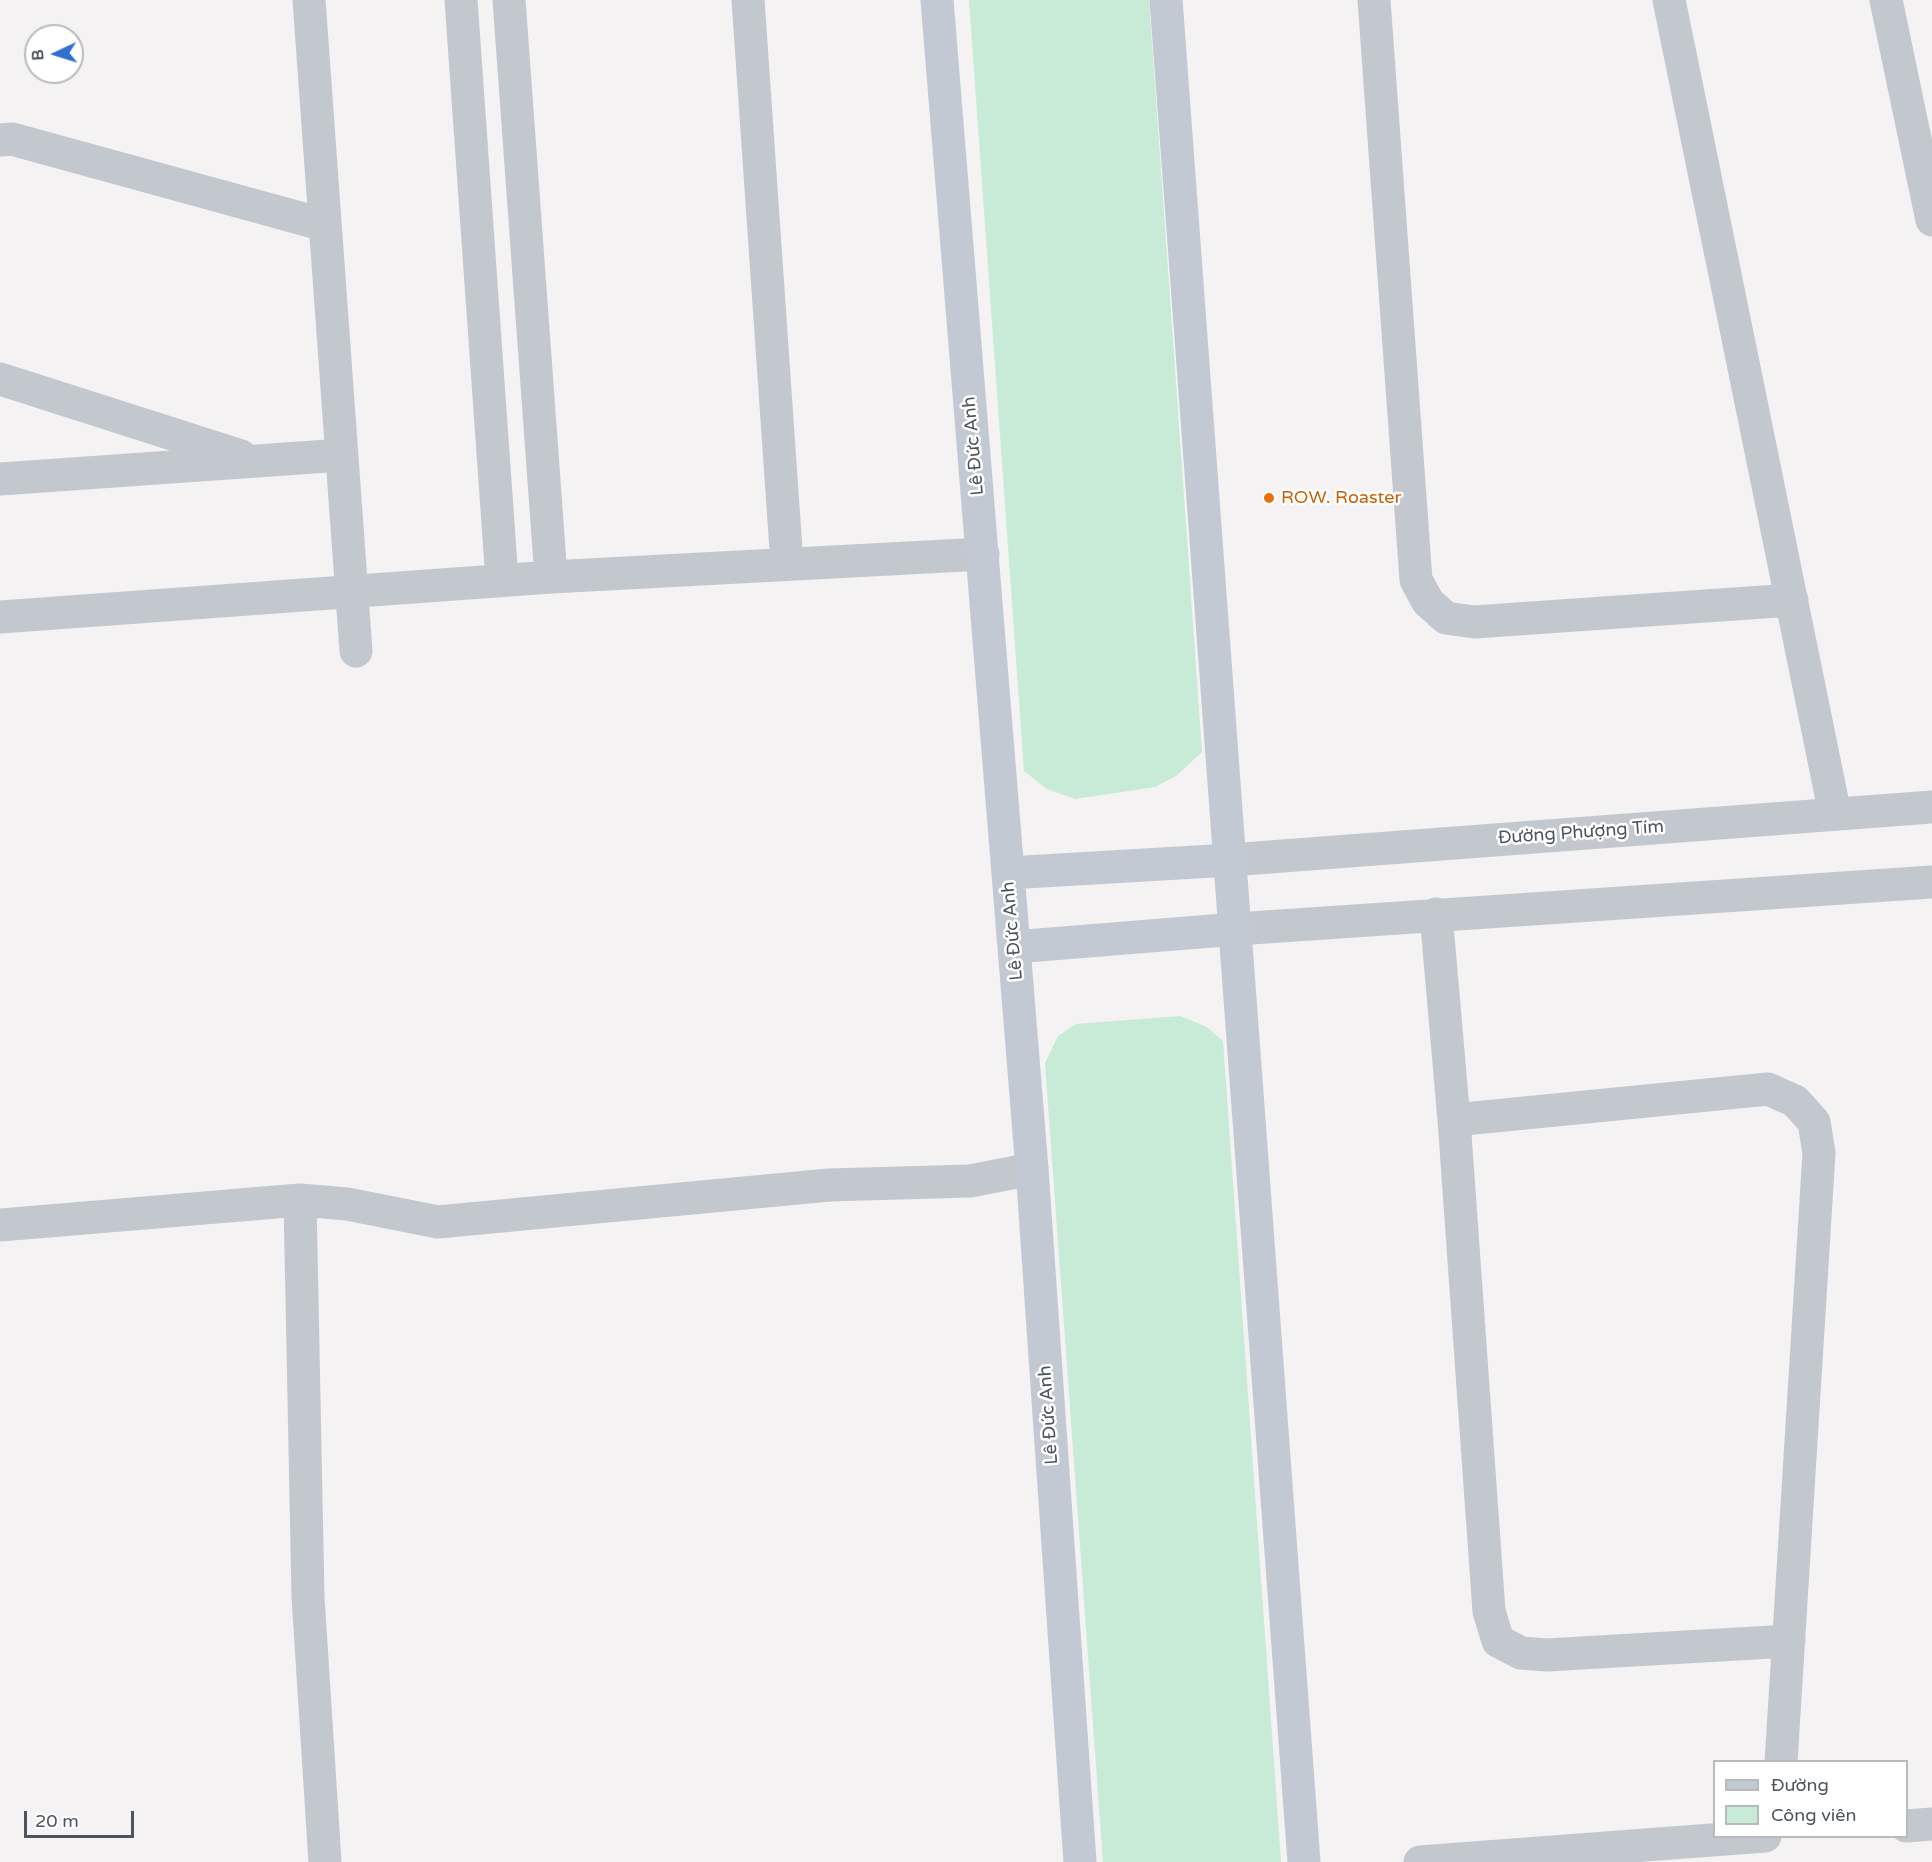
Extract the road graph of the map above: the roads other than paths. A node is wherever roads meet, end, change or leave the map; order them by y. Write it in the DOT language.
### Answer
graph roads {
  1 [pos="309,0"];
  2 [pos="461,0"];
  3 [pos="509,0"];
  4 [pos="748,0"];
  5 [pos="937,0"];
  6 [pos="1166,0"];
  7 [pos="1374,0"];
  8 [pos="1669,0"];
  9 [pos="1886,0"];
  10 [pos="0,140"];
  11 [pos="1932,220"];
  12 [pos="325,225"];
  13 [pos="0,379"];
  14 [pos="342,455"];
  15 [pos="257,461"];
  16 [pos="0,479"];
  17 [pos="983,554"];
  18 [pos="788,564"];
  19 [pos="551,577"];
  20 [pos="502,580"];
  21 [pos="352,591"];
  22 [pos="1792,600"];
  23 [pos="0,617"];
  24 [pos="356,651"];
  25 [pos="1932,807"];
  26 [pos="1835,814"];
  27 [pos="1230,860"];
  28 [pos="1008,873"];
  29 [pos="1932,882"];
  30 [pos="1436,914"];
  31 [pos="1236,929"];
  32 [pos="1014,946"];
  33 [pos="1454,1120"];
  34 [pos="1032,1169"];
  35 [pos="300,1200"];
  36 [pos="0,1225"];
  37 [pos="1789,1641"];
  38 [pos="1781,1760"];
  39 [pos="1932,1824"];
  40 [pos="1908,1826"];
  41 [pos="1743,1838"];
  42 [pos="1500,1859"];
  43 [pos="325,1862"];
  44 [pos="1080,1862"];
  45 [pos="1304,1862"];
  46 [pos="1420,1862"];
  1 -- 12 [label="street"];
  2 -- 20 [label="street"];
  3 -- 19 [label="street"];
  4 -- 18 [label="street"];
  5 -- 17 [label="street, Lê Đức Anh"];
  6 -- 27 [label="street"];
  7 -- 22 [label="street"];
  8 -- 22 [label="street"];
  9 -- 11 [label="street"];
  10 -- 12 [label="street"];
  12 -- 14 [label="street"];
  13 -- 15 [label="street"];
  14 -- 15 [label="street"];
  14 -- 21 [label="street"];
  15 -- 16 [label="street"];
  17 -- 18 [label="street"];
  17 -- 28 [label="street, Lê Đức Anh"];
  18 -- 19 [label="street"];
  19 -- 20 [label="street"];
  20 -- 21 [label="street"];
  21 -- 23 [label="street"];
  21 -- 24 [label="street"];
  22 -- 26 [label="street"];
  25 -- 26 [label="street, Đường Phượng Tím"];
  26 -- 27 [label="street, Đường Phượng Tím"];
  27 -- 28 [label="street"];
  27 -- 31 [label="street"];
  28 -- 32 [label="street, Lê Đức Anh"];
  29 -- 30 [label="street"];
  30 -- 31 [label="street"];
  30 -- 33 [label="street"];
  31 -- 32 [label="street"];
  31 -- 45 [label="street"];
  32 -- 34 [label="street, Lê Đức Anh"];
  33 -- 37 [label="street"];
  33 -- 37 [label="street"];
  34 -- 35 [label="street"];
  34 -- 44 [label="street, Lê Đức Anh"];
  35 -- 36 [label="street"];
  35 -- 43 [label="street"];
  37 -- 38 [label="street"];
  39 -- 40 [label="street"];
  41 -- 42 [label="street"];
  42 -- 46 [label="street"];
}
